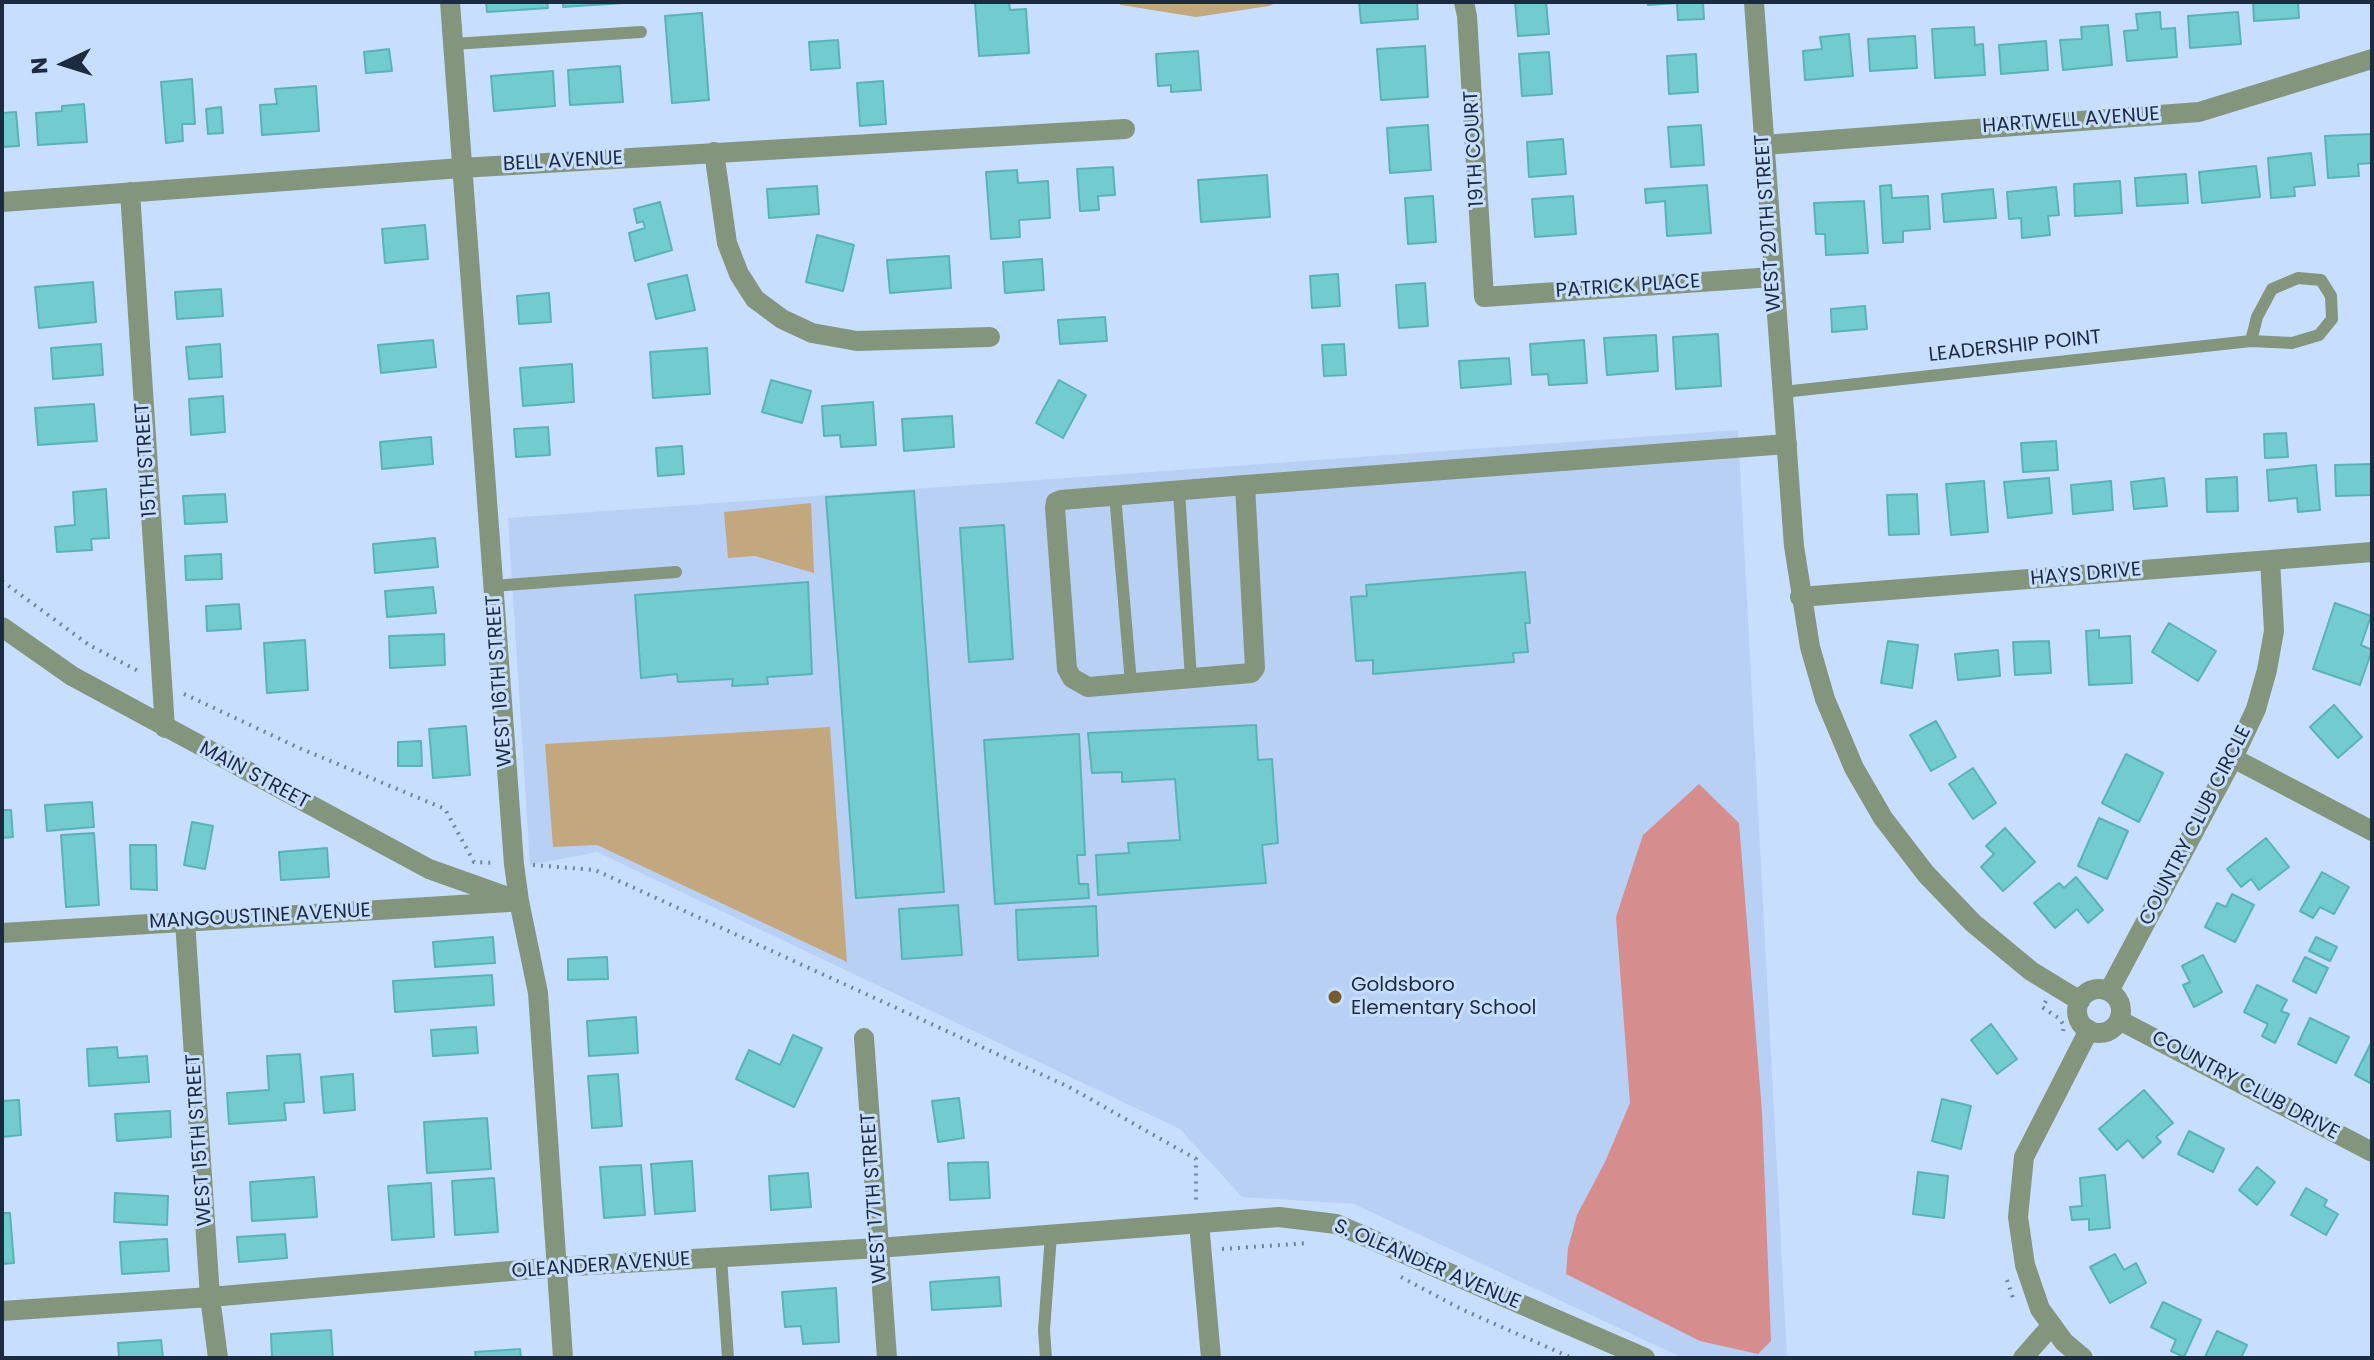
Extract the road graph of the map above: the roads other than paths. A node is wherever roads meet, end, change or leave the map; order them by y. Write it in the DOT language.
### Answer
graph roads {
  1 [pos="450,2"];
  2 [pos="1464,2"];
  3 [pos="1754,2"];
  4 [pos="641,32"];
  5 [pos="453,44"];
  6 [pos="2372,59"];
  7 [pos="1125,129"];
  8 [pos="1764,145"];
  9 [pos="714,152"];
  10 [pos="461,168"];
  11 [pos="130,192"];
  12 [pos="2,202"];
  13 [pos="1773,277"];
  14 [pos="1484,297"];
  15 [pos="990,337"];
  16 [pos="2251,341"];
  17 [pos="1783,392"];
  18 [pos="1787,444"];
  19 [pos="1245,485"];
  20 [pos="1179,491"];
  21 [pos="1115,495"];
  22 [pos="2372,552"];
  23 [pos="2270,560"];
  24 [pos="676,572"];
  25 [pos="493,586"];
  26 [pos="1800,597"];
  27 [pos="2,627"];
  28 [pos="1191,679"];
  29 [pos="1131,683"];
  30 [pos="165,728"];
  31 [pos="2233,758"];
  32 [pos="2372,831"];
  33 [pos="519,901"];
  34 [pos="185,921"];
  35 [pos="2,933"];
  36 [pos="2109,991"];
  37 [pos="2080,1001"];
  38 [pos="2119,1020"];
  39 [pos="2089,1030"];
  40 [pos="864,1038"];
  41 [pos="2372,1152"];
  42 [pos="1210,1222"];
  43 [pos="1051,1235"];
  44 [pos="878,1248"];
  45 [pos="721,1258"];
  46 [pos="557,1267"];
  47 [pos="210,1297"];
  48 [pos="2,1311"];
  49 [pos="2052,1325"];
  50 [pos="218,1358"];
  51 [pos="563,1358"];
  52 [pos="728,1358"];
  53 [pos="887,1358"];
  54 [pos="1046,1358"];
  55 [pos="1211,1358"];
  56 [pos="1645,1358"];
  57 [pos="2023,1358"];
  58 [pos="2083,1358"];
  1 -- 5 [label="street, WEST 16TH STREET"];
  2 -- 14 [label="street, 19TH COURT"];
  3 -- 8 [label="street, WEST 20TH STREET"];
  4 -- 5 [label="lane"];
  5 -- 10 [label="street, WEST 16TH STREET"];
  6 -- 8 [label="street, HARTWELL AVENUE"];
  7 -- 9 [label="street, BELL AVENUE"];
  8 -- 13 [label="street, WEST 20TH STREET"];
  9 -- 10 [label="street, BELL AVENUE"];
  9 -- 15 [label="street"];
  10 -- 11 [label="street, BELL AVENUE"];
  10 -- 25 [label="street, WEST 16TH STREET"];
  11 -- 12 [label="street, BELL AVENUE"];
  11 -- 30 [label="street, 15TH STREET"];
  13 -- 14 [label="street, PATRICK PLACE"];
  13 -- 17 [label="street, WEST 20TH STREET"];
  16 -- 16 [label="lane, LEADERSHIP POINT"];
  16 -- 17 [label="lane, LEADERSHIP POINT"];
  17 -- 18 [label="street, WEST 20TH STREET"];
  18 -- 19 [label="street"];
  18 -- 26 [label="street"];
  19 -- 20 [label="street"];
  19 -- 28 [label="street"];
  20 -- 21 [label="street"];
  20 -- 28 [label="lane"];
  21 -- 29 [label="lane"];
  21 -- 29 [label="street"];
  22 -- 23 [label="street, HAYS DRIVE"];
  23 -- 26 [label="street, HAYS DRIVE"];
  23 -- 31 [label="street, COUNTRY CLUB CIRCLE"];
  24 -- 25 [label="lane"];
  25 -- 33 [label="street, WEST 16TH STREET"];
  26 -- 37 [label="street"];
  27 -- 30 [label="street, MAIN STREET"];
  28 -- 29 [label="street"];
  30 -- 33 [label="street, MAIN STREET"];
  31 -- 32 [label="street"];
  31 -- 36 [label="street, COUNTRY CLUB CIRCLE"];
  33 -- 34 [label="street, MANGOUSTINE AVENUE"];
  33 -- 46 [label="street, WEST 16TH STREET"];
  34 -- 35 [label="street, MANGOUSTINE AVENUE"];
  34 -- 47 [label="street, WEST 15TH STREET"];
  36 -- 37 [label="street"];
  36 -- 38 [label="street"];
  37 -- 39 [label="street"];
  38 -- 39 [label="street"];
  38 -- 41 [label="street, COUNTRY CLUB DRIVE"];
  39 -- 49 [label="street"];
  40 -- 44 [label="street, WEST 17TH STREET"];
  42 -- 43 [label="street, OLEANDER AVENUE"];
  42 -- 55 [label="street"];
  42 -- 56 [label="street, S. OLEANDER AVENUE"];
  43 -- 44 [label="street, OLEANDER AVENUE"];
  43 -- 54 [label="lane"];
  44 -- 45 [label="street, OLEANDER AVENUE"];
  44 -- 53 [label="street, WEST 17TH STREET"];
  45 -- 46 [label="street, OLEANDER AVENUE"];
  45 -- 52 [label="lane"];
  46 -- 47 [label="street, OLEANDER AVENUE"];
  46 -- 51 [label="street, WEST 16TH STREET"];
  47 -- 48 [label="street, OLEANDER AVENUE"];
  47 -- 50 [label="street, WEST 15TH STREET"];
  49 -- 57 [label="street"];
  49 -- 58 [label="street"];
}
